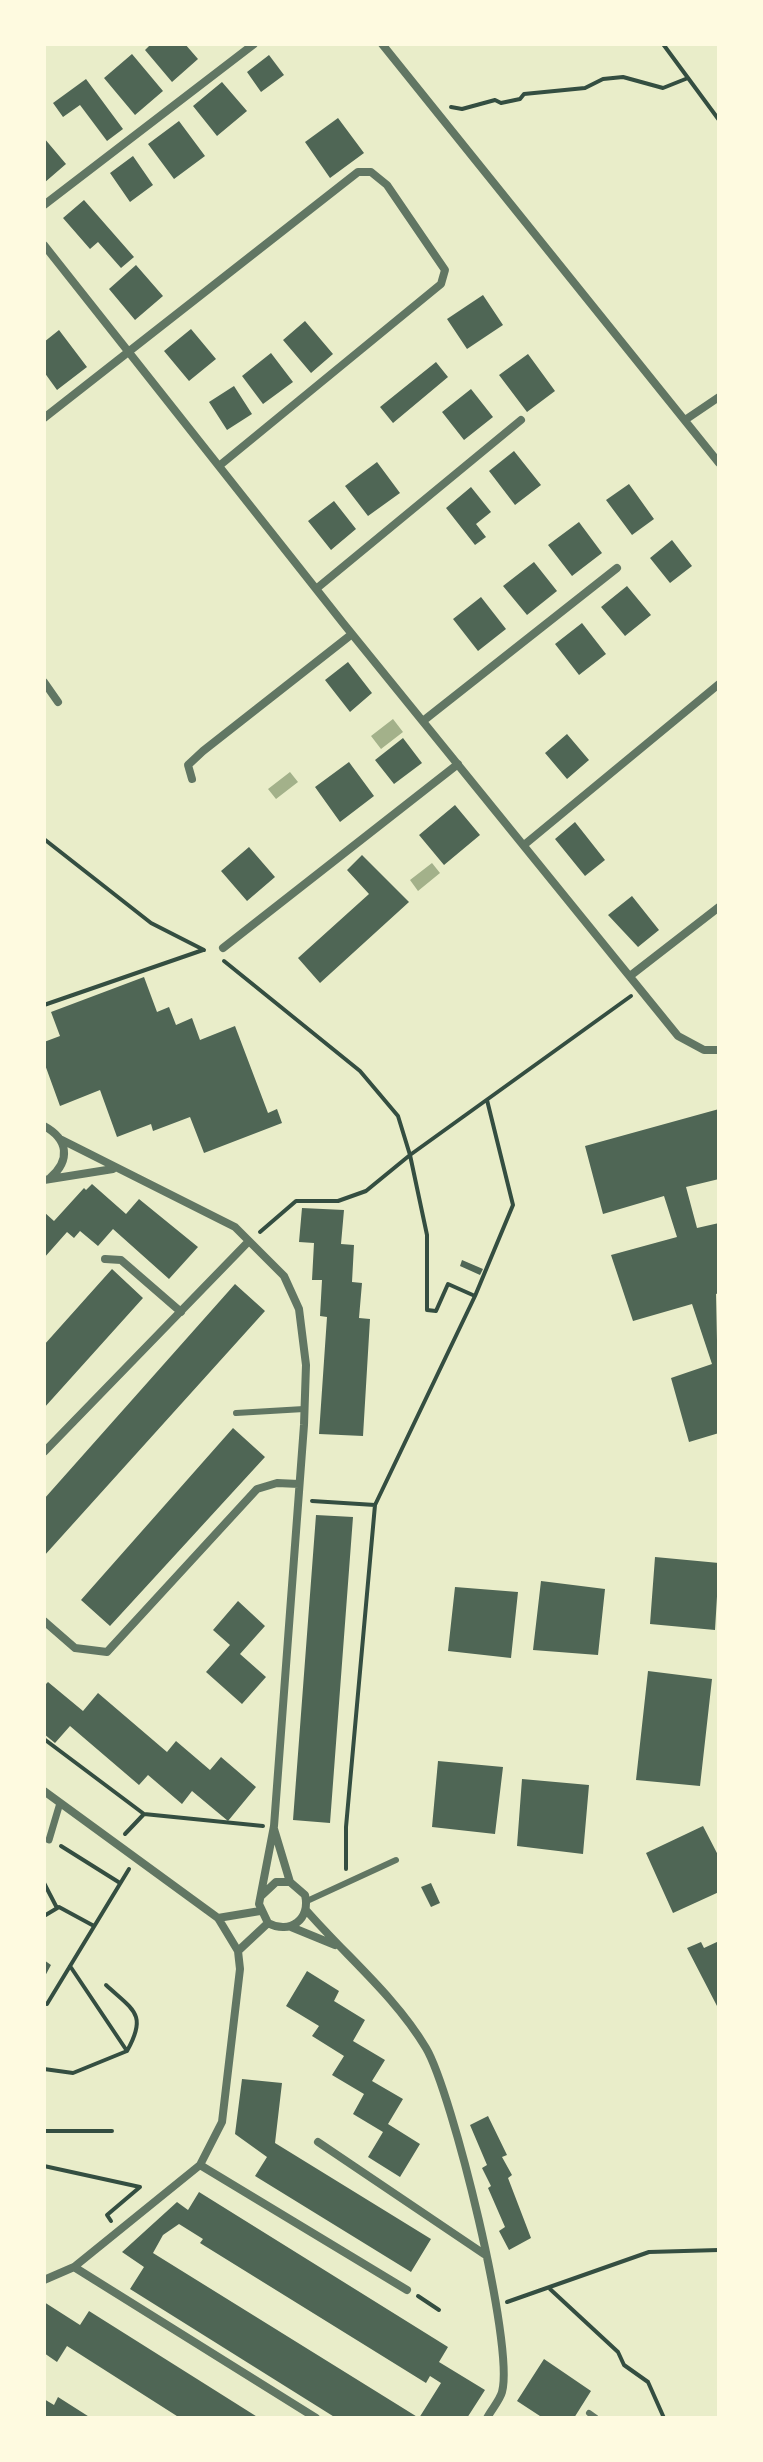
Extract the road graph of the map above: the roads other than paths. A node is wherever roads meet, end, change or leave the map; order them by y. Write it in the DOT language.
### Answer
graph roads {
  1 [pos="254,44"];
  2 [pos="382,44"];
  3 [pos="44,205"];
  4 [pos="44,245"];
  5 [pos="127,350"];
  6 [pos="719,397"];
  7 [pos="44,418"];
  8 [pos="521,420"];
  9 [pos="685,420"];
  10 [pos="719,463"];
  11 [pos="219,466"];
  12 [pos="617,568"];
  13 [pos="316,589"];
  14 [pos="352,634"];
  15 [pos="44,682"];
  16 [pos="719,684"];
  17 [pos="58,702"];
  18 [pos="423,721"];
  19 [pos="458,764"];
  20 [pos="192,779"];
  21 [pos="524,845"];
  22 [pos="719,907"];
  23 [pos="223,948"];
  24 [pos="630,976"];
  25 [pos="719,1050"];
  26 [pos="47,1128"];
  27 [pos="62,1140"];
  28 [pos="114,1169"];
  29 [pos="47,1179"];
  30 [pos="249,1241"];
  31 [pos="105,1259"];
  32 [pos="181,1312"];
  33 [pos="304,1409"];
  34 [pos="236,1413"];
  35 [pos="44,1452"];
  36 [pos="299,1484"];
  37 [pos="44,1621"];
  38 [pos="44,1791"];
  39 [pos="60,1803"];
  40 [pos="274,1826"];
  41 [pos="49,1840"];
  42 [pos="396,1860"];
  43 [pos="290,1882"];
  44 [pos="261,1896"];
  45 [pos="306,1906"];
  46 [pos="260,1911"];
  47 [pos="218,1918"];
  48 [pos="268,1923"];
  49 [pos="291,1927"];
  50 [pos="337,1945"];
  51 [pos="238,1951"];
  52 [pos="318,2142"];
  53 [pos="200,2165"];
  54 [pos="484,2254"];
  55 [pos="74,2267"];
  56 [pos="44,2280"];
  57 [pos="407,2290"];
  58 [pos="589,2413"];
  59 [pos="316,2418"];
  60 [pos="487,2418"];
  61 [pos="596,2418"];
  1 -- 3 [label="street"];
  2 -- 9 [label="street"];
  4 -- 5 [label="street"];
  5 -- 7 [label="street"];
  5 -- 11 [label="street"];
  5 -- 11 [label="street"];
  6 -- 9 [label="street"];
  8 -- 13 [label="street"];
  9 -- 10 [label="street"];
  11 -- 13 [label="street"];
  12 -- 18 [label="street"];
  13 -- 14 [label="street"];
  14 -- 18 [label="street"];
  14 -- 20 [label="street"];
  15 -- 17 [label="street"];
  16 -- 21 [label="street"];
  18 -- 19 [label="street"];
  19 -- 21 [label="street"];
  19 -- 23 [label="street"];
  21 -- 24 [label="street"];
  22 -- 24 [label="street"];
  24 -- 25 [label="street"];
  26 -- 27 [label="street"];
  27 -- 28 [label="street"];
  27 -- 29 [label="street"];
  28 -- 29 [label="street"];
  28 -- 30 [label="street"];
  30 -- 32 [label="street"];
  30 -- 33 [label="street"];
  31 -- 32 [label="street"];
  32 -- 35 [label="street"];
  33 -- 34 [label="lane"];
  33 -- 36 [label="street"];
  36 -- 37 [label="street"];
  36 -- 40 [label="street"];
  38 -- 39 [label="street"];
  39 -- 41 [label="street"];
  39 -- 47 [label="street"];
  40 -- 43 [label="street"];
  40 -- 44 [label="street"];
  42 -- 45 [label="lane"];
  43 -- 44 [label="street"];
  43 -- 45 [label="street"];
  44 -- 46 [label="street"];
  45 -- 49 [label="street"];
  45 -- 50 [label="street"];
  46 -- 47 [label="street"];
  46 -- 48 [label="street"];
  47 -- 51 [label="street"];
  48 -- 49 [label="street"];
  48 -- 51 [label="street"];
  49 -- 50 [label="street"];
  50 -- 54 [label="street"];
  51 -- 53 [label="street"];
  52 -- 54 [label="street"];
  53 -- 55 [label="street"];
  53 -- 57 [label="street"];
  54 -- 60 [label="street"];
  55 -- 56 [label="street"];
  55 -- 59 [label="street"];
  58 -- 61 [label="lane"];
}
